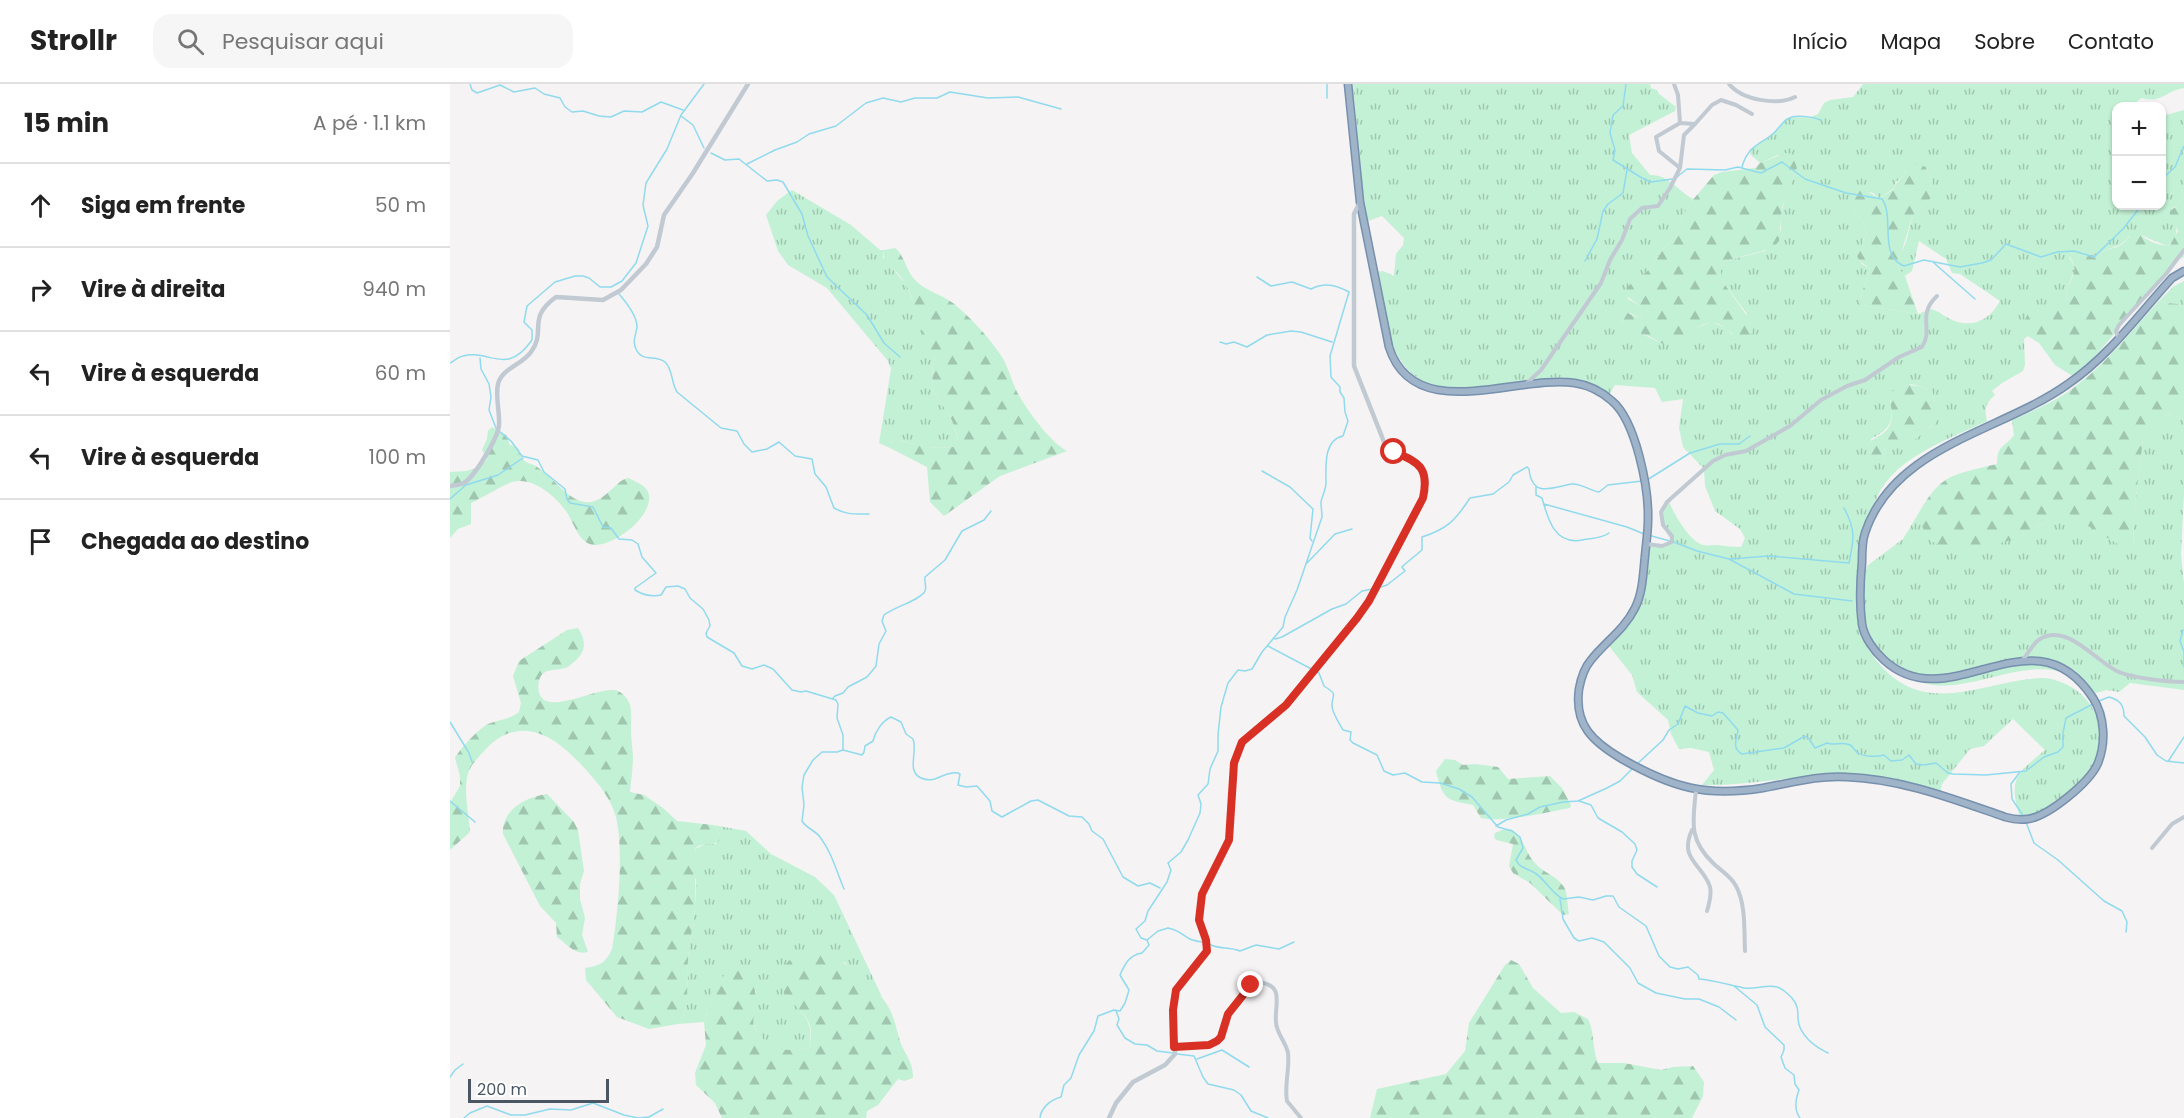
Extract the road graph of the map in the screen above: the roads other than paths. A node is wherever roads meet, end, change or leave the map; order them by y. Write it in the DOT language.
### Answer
graph roads {
  1 [pos="748,84"];
  2 [pos="1348,84"];
  3 [pos="1674,84"];
  4 [pos="1729,84"];
  5 [pos="1795,97"];
  6 [pos="1752,114"];
  7 [pos="1680,123"];
  8 [pos="1695,124"];
  9 [pos="1680,168"];
  10 [pos="1360,202"];
  11 [pos="2184,250"];
  12 [pos="2184,271"];
  13 [pos="1937,296"];
  14 [pos="2118,337"];
  15 [pos="1526,385"];
  16 [pos="450,486"];
  17 [pos="1646,544"];
  18 [pos="2022,661"];
  19 [pos="2184,682"];
  20 [pos="1696,790"];
  21 [pos="2184,817"];
  22 [pos="1692,829"];
  23 [pos="2152,848"];
  24 [pos="1707,912"];
  25 [pos="1745,951"];
  26 [pos="1174,1047"];
  27 [pos="1109,1118"];
  28 [pos="1301,1118"];
  1 -- 16 [label="street"];
  2 -- 10 [label="highway"];
  3 -- 7 [label="street"];
  4 -- 5 [label="street"];
  6 -- 8 [label="street"];
  7 -- 8 [label="street"];
  7 -- 9 [label="street"];
  8 -- 9 [label="street"];
  9 -- 15 [label="street"];
  10 -- 15 [label="highway"];
  10 -- 26 [label="street"];
  11 -- 14 [label="street"];
  12 -- 14 [label="highway"];
  13 -- 17 [label="street"];
  14 -- 18 [label="highway"];
  15 -- 17 [label="highway"];
  17 -- 20 [label="highway"];
  18 -- 19 [label="street"];
  18 -- 20 [label="highway"];
  20 -- 22 [label="street"];
  21 -- 23 [label="street"];
  22 -- 24 [label="street"];
  22 -- 25 [label="street"];
  26 -- 27 [label="street"];
  26 -- 28 [label="street"];
}
